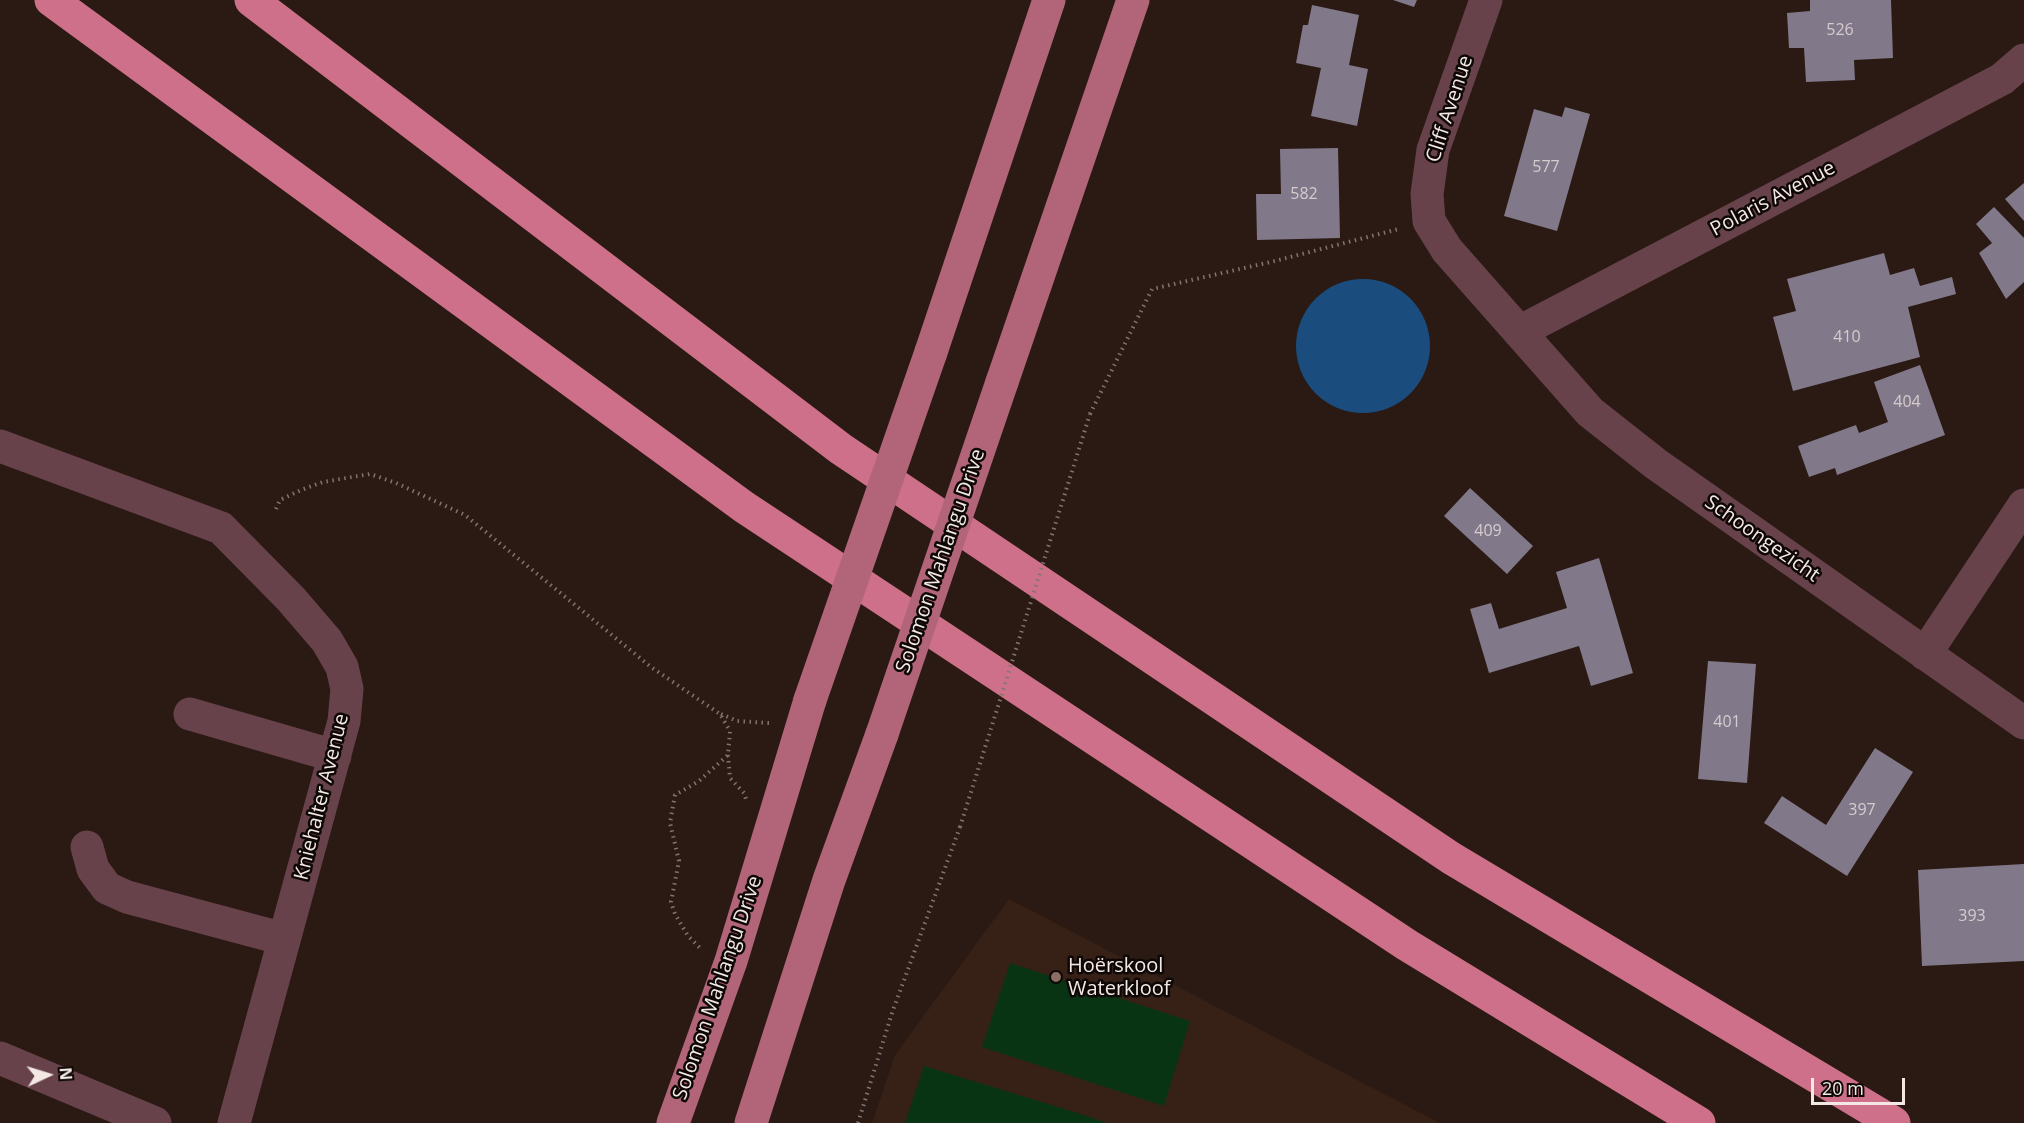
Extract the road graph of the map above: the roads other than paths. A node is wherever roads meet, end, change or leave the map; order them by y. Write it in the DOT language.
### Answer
graph roads {
  1 [pos="51,0"];
  2 [pos="251,0"];
  3 [pos="1049,0"];
  4 [pos="1133,0"];
  5 [pos="1486,0"];
  6 [pos="2024,60"];
  7 [pos="1519,332"];
  8 [pos="0,446"];
  9 [pos="2024,505"];
  10 [pos="1926,654"];
  11 [pos="190,714"];
  12 [pos="2024,723"];
  13 [pos="335,756"];
  14 [pos="87,847"];
  15 [pos="285,939"];
  16 [pos="0,1058"];
  17 [pos="155,1123"];
  18 [pos="234,1123"];
  19 [pos="673,1123"];
  20 [pos="751,1123"];
  21 [pos="1699,1123"];
  22 [pos="1894,1123"];
  1 -- 21 [label="highway"];
  2 -- 22 [label="highway"];
  3 -- 19 [label="main road, Solomon Mahlangu Drive, bridge"];
  4 -- 20 [label="main road, Solomon Mahlangu Drive, bridge"];
  5 -- 7 [label="street, Cliff Avenue"];
  6 -- 7 [label="street, Polaris Avenue"];
  7 -- 10 [label="street, Schoongezicht"];
  8 -- 13 [label="street, Kniehalter Avenue"];
  9 -- 10 [label="street"];
  10 -- 12 [label="street, Schoongezicht"];
  11 -- 13 [label="street"];
  13 -- 15 [label="street, Kniehalter Avenue"];
  14 -- 15 [label="street"];
  15 -- 18 [label="street, Kniehalter Avenue"];
  16 -- 17 [label="street"];
}
